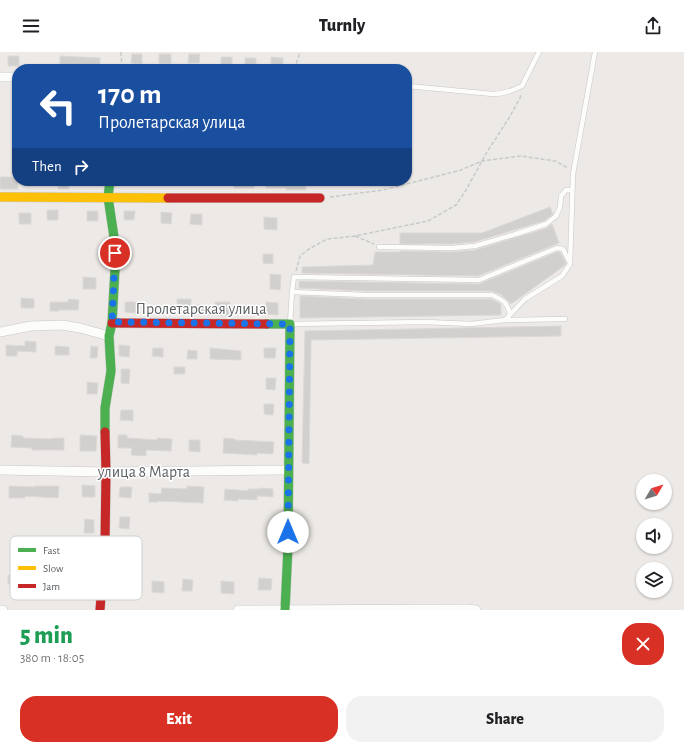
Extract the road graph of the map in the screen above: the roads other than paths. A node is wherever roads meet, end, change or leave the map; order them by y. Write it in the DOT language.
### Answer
graph roads {
  1 [pos="539,52"];
  2 [pos="594,52"];
  3 [pos="0,76"];
  4 [pos="12,77"];
  5 [pos="412,86"];
  6 [pos="109,186"];
  7 [pos="572,190"];
  8 [pos="0,197"];
  9 [pos="108,197"];
  10 [pos="320,198"];
  11 [pos="379,247"];
  12 [pos="570,264"];
  13 [pos="292,292"];
  14 [pos="510,314"];
  15 [pos="565,319"];
  16 [pos="505,320"];
  17 [pos="112,322"];
  18 [pos="290,324"];
  19 [pos="0,332"];
  20 [pos="109,336"];
  21 [pos="0,470"];
  22 [pos="288,470"];
  23 [pos="106,472"];
  24 [pos="105,536"];
  25 [pos="101,600"];
  26 [pos="100,610"];
  27 [pos="238,610"];
  28 [pos="285,610"];
  29 [pos="476,610"];
  1 -- 5 [label="lane"];
  2 -- 7 [label="lane"];
  3 -- 4 [label="street"];
  6 -- 9 [label="street"];
  7 -- 11 [label="lane"];
  7 -- 12 [label="lane"];
  8 -- 9 [label="street"];
  9 -- 10 [label="street"];
  9 -- 17 [label="street"];
  12 -- 13 [label="lane"];
  12 -- 14 [label="lane"];
  13 -- 14 [label="lane"];
  13 -- 18 [label="lane"];
  14 -- 16 [label="lane"];
  15 -- 16 [label="lane"];
  16 -- 18 [label="lane"];
  17 -- 18 [label="street, Пролетарская улица"];
  17 -- 20 [label="street"];
  18 -- 22 [label="street"];
  19 -- 20 [label="street"];
  20 -- 23 [label="street"];
  21 -- 23 [label="street, улица 8 Марта"];
  22 -- 23 [label="street, улица 8 Марта"];
  22 -- 28 [label="street"];
  23 -- 24 [label="street"];
  25 -- 26 [label="street"];
  27 -- 28 [label="street"];
  28 -- 29 [label="street"];
}
